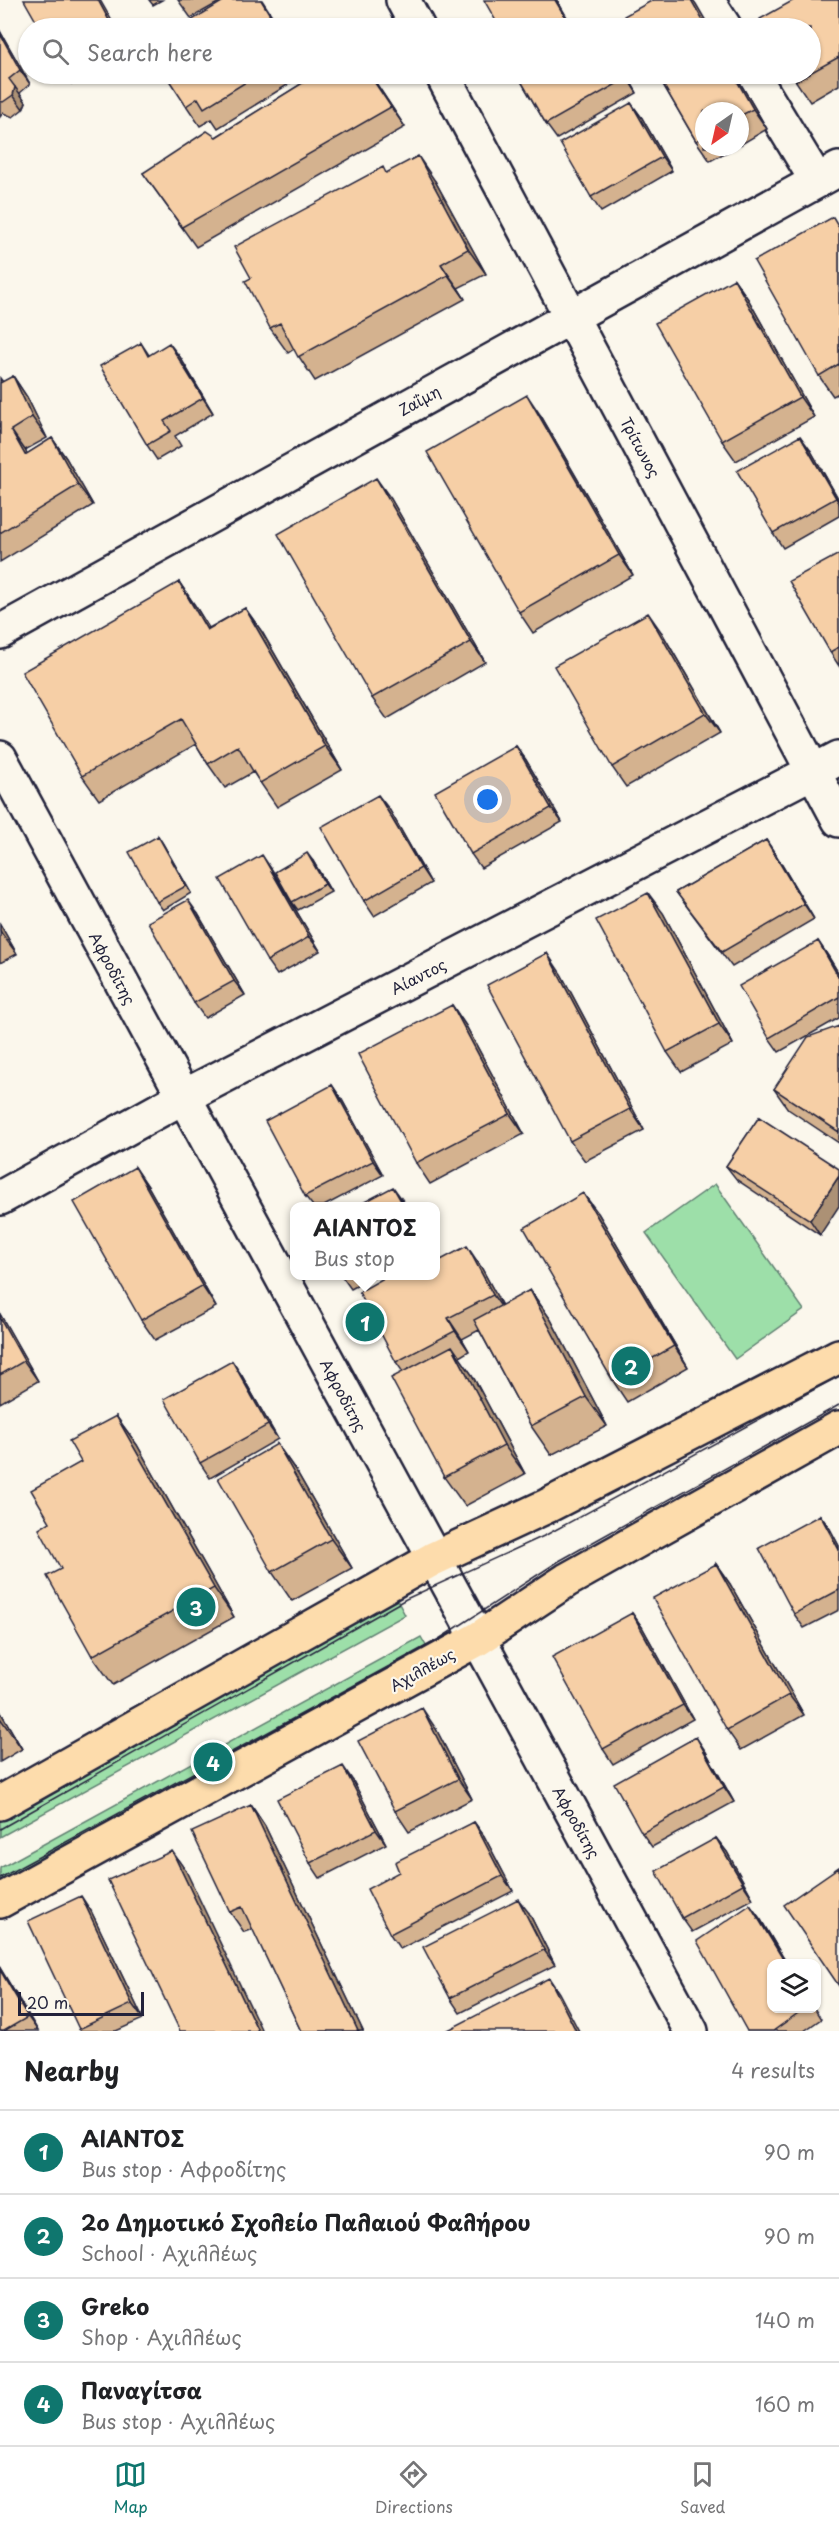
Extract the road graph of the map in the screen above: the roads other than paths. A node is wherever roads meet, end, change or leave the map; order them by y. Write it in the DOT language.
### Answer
graph roads {
  1 [pos="403,0"];
  2 [pos="707,0"];
  3 [pos="413,18"];
  4 [pos="719,18"];
  5 [pos="447,84"];
  6 [pos="760,84"];
  7 [pos="828,175"];
  8 [pos="571,316"];
  9 [pos="0,632"];
  10 [pos="0,758"];
  11 [pos="826,765"];
  12 [pos="839,820"];
  13 [pos="183,1097"];
  14 [pos="0,1198"];
  15 [pos="839,1356"];
  16 [pos="839,1428"];
  17 [pos="433,1559"];
  18 [pos="478,1639"];
  19 [pos="0,1803"];
  20 [pos="0,1901"];
  21 [pos="692,2031"];
  1 -- 3 [label="street"];
  2 -- 4 [label="street"];
  5 -- 8 [label="street, Τρίτωνος"];
  6 -- 7 [label="street"];
  7 -- 8 [label="street, Ζαΐμη"];
  8 -- 9 [label="street, Ζαΐμη"];
  8 -- 11 [label="street, Τρίτωνος"];
  10 -- 13 [label="street, Αφροδίτης"];
  11 -- 12 [label="street, Τρίτωνος"];
  11 -- 13 [label="street, Αίαντος"];
  13 -- 14 [label="street, Αίαντος"];
  13 -- 17 [label="street, Αφροδίτης"];
  15 -- 17 [label="main road"];
  16 -- 18 [label="main road, Αχιλλέως"];
  17 -- 18 [label="street, Αφροδίτης"];
  17 -- 19 [label="main road"];
  18 -- 20 [label="main road, Αχιλλέως"];
  18 -- 21 [label="street, Αφροδίτης"];
}
